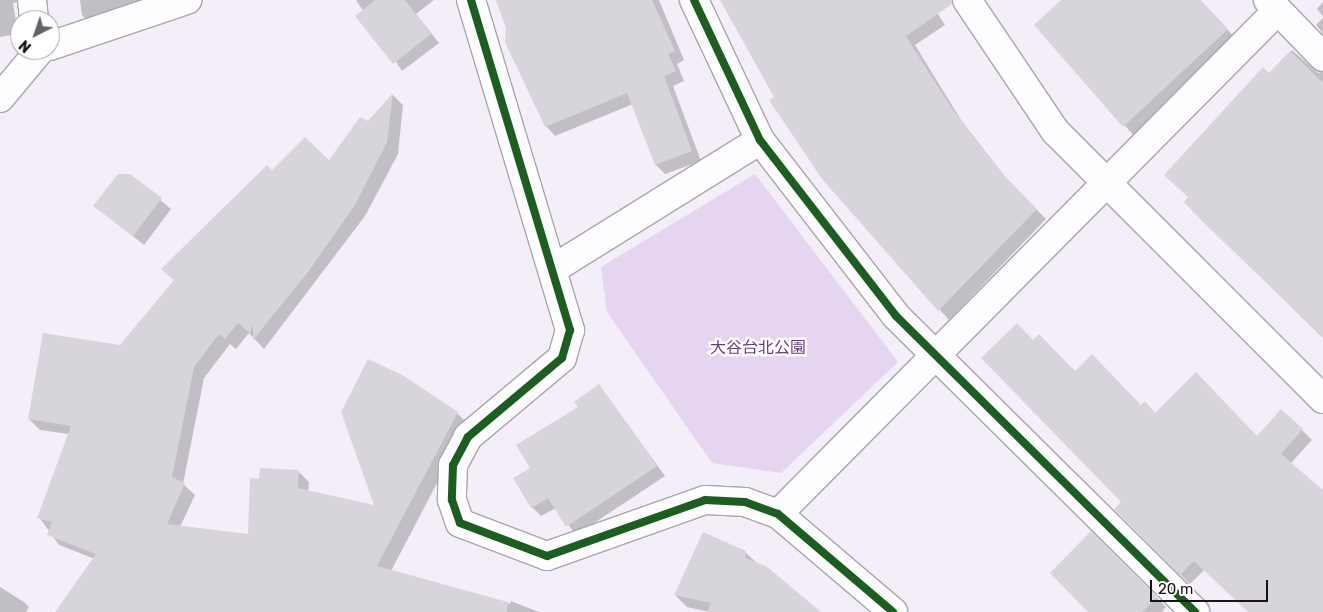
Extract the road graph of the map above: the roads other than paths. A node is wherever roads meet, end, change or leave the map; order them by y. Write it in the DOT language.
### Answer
graph roads {
  1 [pos="187,0"];
  2 [pos="471,0"];
  3 [pos="694,0"];
  4 [pos="967,0"];
  5 [pos="1272,6"];
  6 [pos="60,43"];
  7 [pos="1323,57"];
  8 [pos="32,60"];
  9 [pos="0,98"];
  10 [pos="760,140"];
  11 [pos="1107,184"];
  12 [pos="553,269"];
  13 [pos="938,353"];
  14 [pos="1323,399"];
  15 [pos="778,514"];
  16 [pos="893,612"];
  17 [pos="1196,612"];
  1 -- 6 [label="street"];
  2 -- 12 [label="street"];
  3 -- 10 [label="street"];
  4 -- 11 [label="street"];
  5 -- 7 [label="street"];
  5 -- 11 [label="street"];
  8 -- 9 [label="street"];
  10 -- 12 [label="street"];
  10 -- 13 [label="street"];
  11 -- 13 [label="street"];
  11 -- 14 [label="street"];
  12 -- 15 [label="street"];
  13 -- 15 [label="street"];
  13 -- 17 [label="street"];
  15 -- 16 [label="street"];
}
